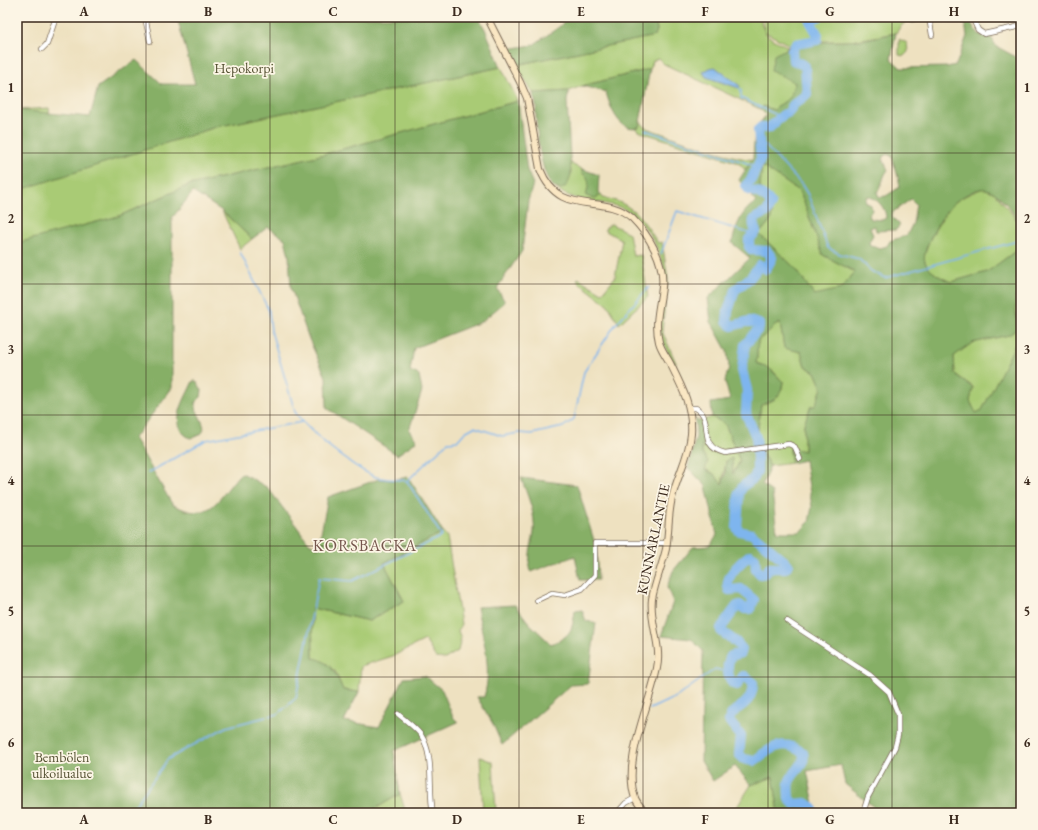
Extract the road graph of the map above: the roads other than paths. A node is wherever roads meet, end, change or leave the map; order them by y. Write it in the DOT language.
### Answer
graph roads {
  1 [pos="56,17"];
  2 [pos="145,17"];
  3 [pos="487,17"];
  4 [pos="929,17"];
  5 [pos="972,17"];
  6 [pos="1021,26"];
  7 [pos="932,35"];
  8 [pos="150,41"];
  9 [pos="42,49"];
  10 [pos="690,408"];
  11 [pos="800,459"];
  12 [pos="667,543"];
  13 [pos="537,600"];
  14 [pos="787,621"];
  15 [pos="398,714"];
  16 [pos="635,798"];
  17 [pos="434,813"];
  18 [pos="617,813"];
  19 [pos="645,813"];
  20 [pos="863,813"];
  1 -- 9 [label="street"];
  2 -- 8 [label="street"];
  3 -- 10 [label="main road, KUNNARLANTIE"];
  4 -- 7 [label="street"];
  5 -- 6 [label="street"];
  10 -- 11 [label="street"];
  10 -- 12 [label="main road, KUNNARLANTIE"];
  12 -- 13 [label="street"];
  12 -- 16 [label="main road, KUNNARLANTIE"];
  14 -- 20 [label="street"];
  15 -- 17 [label="street"];
  16 -- 18 [label="street"];
  16 -- 19 [label="main road, KUNNARLANTIE"];
}
